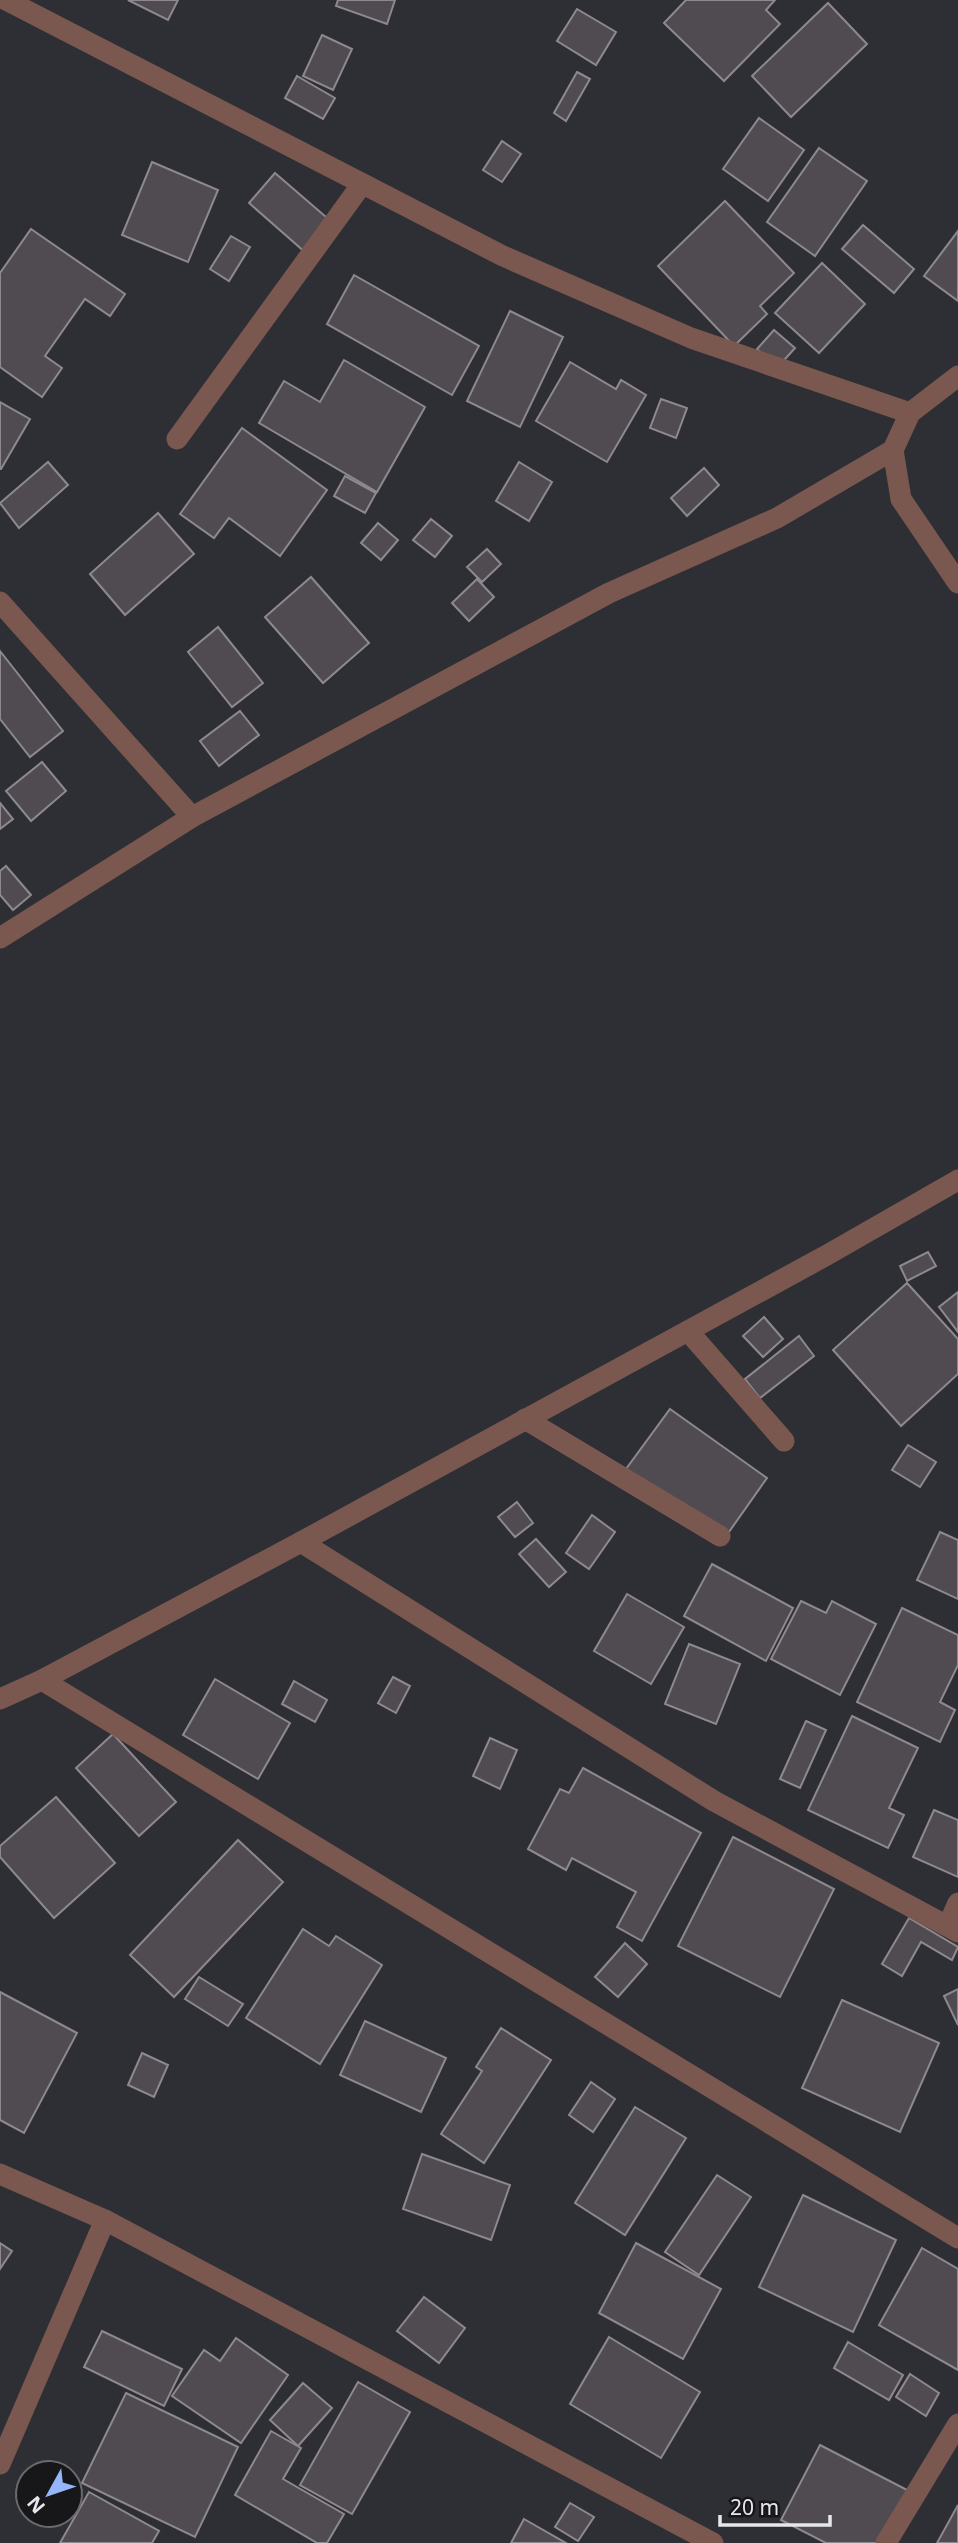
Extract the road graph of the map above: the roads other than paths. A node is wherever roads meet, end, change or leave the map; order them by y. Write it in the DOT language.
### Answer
graph roads {
  1 [pos="5,0"];
  2 [pos="362,184"];
  3 [pos="958,376"];
  4 [pos="910,412"];
  5 [pos="177,439"];
  6 [pos="893,450"];
  7 [pos="958,583"];
  8 [pos="0,602"];
  9 [pos="192,817"];
  10 [pos="0,938"];
  11 [pos="958,1180"];
  12 [pos="688,1331"];
  13 [pos="525,1419"];
  14 [pos="784,1441"];
  15 [pos="720,1536"];
  16 [pos="301,1542"];
  17 [pos="42,1681"];
  18 [pos="0,1699"];
  19 [pos="958,1903"];
  20 [pos="953,1929"];
  21 [pos="0,2175"];
  22 [pos="105,2220"];
  23 [pos="958,2238"];
  24 [pos="958,2424"];
  25 [pos="0,2465"];
  26 [pos="713,2543"];
  27 [pos="886,2543"];
  1 -- 2 [label="street"];
  2 -- 4 [label="street"];
  2 -- 5 [label="street"];
  3 -- 4 [label="street"];
  4 -- 6 [label="street"];
  6 -- 7 [label="street"];
  6 -- 9 [label="street"];
  8 -- 9 [label="street"];
  9 -- 10 [label="street"];
  11 -- 12 [label="street"];
  12 -- 13 [label="street"];
  12 -- 14 [label="street"];
  13 -- 15 [label="street"];
  13 -- 16 [label="street"];
  16 -- 17 [label="street"];
  16 -- 20 [label="street"];
  17 -- 18 [label="street"];
  17 -- 23 [label="street"];
  19 -- 20 [label="street"];
  21 -- 22 [label="street"];
  22 -- 25 [label="street"];
  22 -- 26 [label="street"];
  24 -- 27 [label="street"];
}
